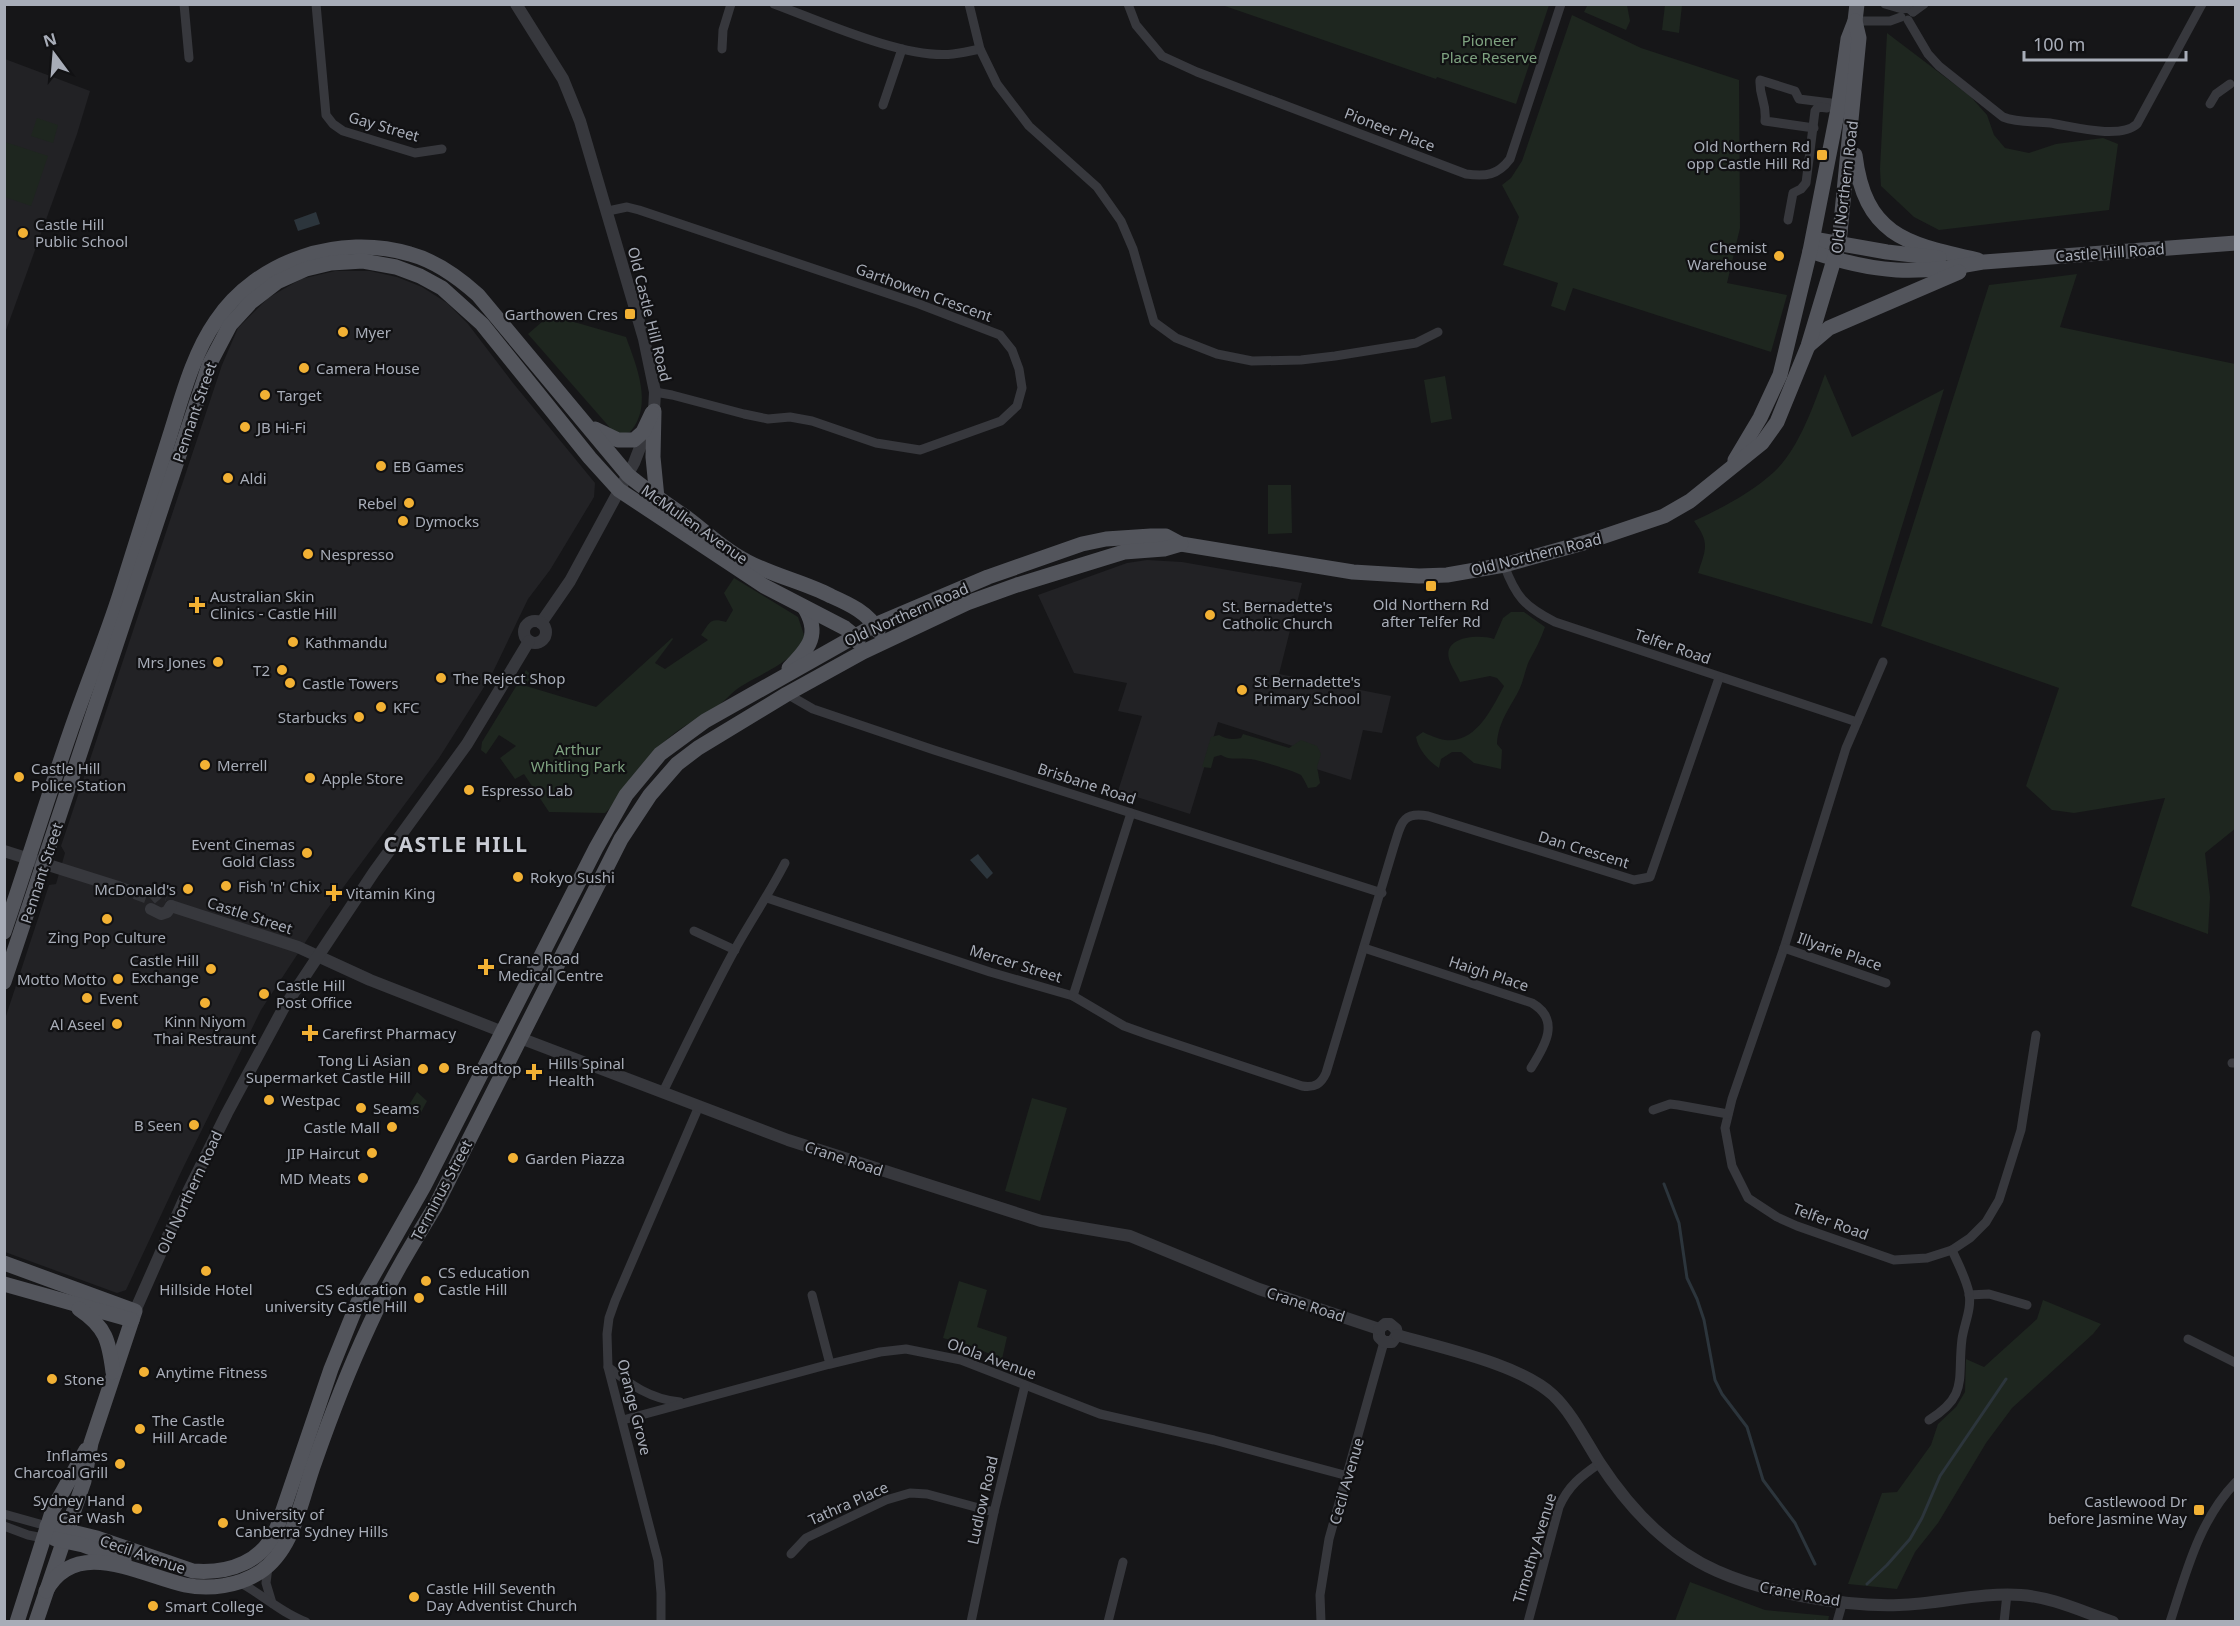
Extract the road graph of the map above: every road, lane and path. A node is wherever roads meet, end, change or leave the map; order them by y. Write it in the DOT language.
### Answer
graph roads {
  1 [pos="184,4"];
  2 [pos="316,4"];
  3 [pos="516,4"];
  4 [pos="731,4"];
  5 [pos="774,4"];
  6 [pos="969,4"];
  7 [pos="1128,4"];
  8 [pos="1561,4"];
  9 [pos="1857,4"];
  10 [pos="1885,4"];
  11 [pos="1924,4"];
  12 [pos="2202,4"];
  13 [pos="1906,15"];
  14 [pos="1855,21"];
  15 [pos="902,49"];
  16 [pos="980,49"];
  17 [pos="722,50"];
  18 [pos="189,58"];
  19 [pos="2230,84"];
  20 [pos="2210,104"];
  21 [pos="883,105"];
  22 [pos="1839,107"];
  23 [pos="1851,126"];
  24 [pos="1814,129"];
  25 [pos="442,149"];
  26 [pos="608,211"];
  27 [pos="1788,220"];
  28 [pos="1839,243"];
  29 [pos="2235,243"];
  30 [pos="1812,245"];
  31 [pos="1835,260"];
  32 [pos="1984,262"];
  33 [pos="1438,332"];
  34 [pos="1808,346"];
  35 [pos="655,392"];
  36 [pos="654,411"];
  37 [pos="587,425"];
  38 [pos="1730,468"];
  39 [pos="628,475"];
  40 [pos="619,490"];
  41 [pos="657,498"];
  42 [pos="1181,544"];
  43 [pos="1504,565"];
  44 [pos="804,607"];
  45 [pos="875,625"];
  46 [pos="855,636"];
  47 [pos="883,642"];
  48 [pos="863,652"];
  49 [pos="1883,662"];
  50 [pos="1719,678"];
  51 [pos="774,683"];
  52 [pos="787,694"];
  53 [pos="1857,722"];
  54 [pos="642,806"];
  55 [pos="1131,813"];
  56 [pos="613,818"];
  57 [pos="596,848"];
  58 [pos="4,851"];
  59 [pos="612,856"];
  60 [pos="29,858"];
  61 [pos="45,863"];
  62 [pos="785,863"];
  63 [pos="118,888"];
  64 [pos="1382,893"];
  65 [pos="767,898"];
  66 [pos="151,909"];
  67 [pos="694,931"];
  68 [pos="4,932"];
  69 [pos="1364,948"];
  70 [pos="1784,948"];
  71 [pos="735,950"];
  72 [pos="318,957"];
  73 [pos="4,982"];
  74 [pos="1886,983"];
  75 [pos="1073,996"];
  76 [pos="503,1032"];
  77 [pos="2036,1035"];
  78 [pos="520,1038"];
  79 [pos="1531,1068"];
  80 [pos="663,1092"];
  81 [pos="699,1106"];
  82 [pos="1653,1110"];
  83 [pos="1728,1114"];
  84 [pos="1952,1250"];
  85 [pos="4,1263"];
  86 [pos="5,1284"];
  87 [pos="812,1294"];
  88 [pos="1969,1295"];
  89 [pos="69,1302"];
  90 [pos="2027,1305"];
  91 [pos="134,1316"];
  92 [pos="1379,1329"];
  93 [pos="1397,1335"];
  94 [pos="2188,1339"];
  95 [pos="1384,1342"];
  96 [pos="2235,1363"];
  97 [pos="830,1364"];
  98 [pos="608,1367"];
  99 [pos="331,1369"];
  100 [pos="113,1374"];
  101 [pos="349,1375"];
  102 [pos="1025,1385"];
  103 [pos="687,1403"];
  104 [pos="622,1420"];
  105 [pos="1929,1420"];
  106 [pos="91,1443"];
  107 [pos="1600,1462"];
  108 [pos="1348,1476"];
  109 [pos="2235,1482"];
  110 [pos="994,1512"];
  111 [pos="4,1514"];
  112 [pos="4,1526"];
  113 [pos="45,1532"];
  114 [pos="65,1535"];
  115 [pos="791,1554"];
  116 [pos="1123,1563"];
  117 [pos="267,1567"];
  118 [pos="250,1569"];
  119 [pos="165,1579"];
  120 [pos="239,1582"];
  121 [pos="46,1591"];
  122 [pos="2007,1594"];
  123 [pos="1843,1601"];
  124 [pos="272,1603"];
  125 [pos="1528,1620"];
  126 [pos="1317,1621"];
  127 [pos="17,1622"];
  128 [pos="36,1622"];
  129 [pos="306,1622"];
  130 [pos="661,1622"];
  131 [pos="971,1622"];
  132 [pos="1108,1622"];
  133 [pos="1539,1622"];
  134 [pos="1837,1622"];
  135 [pos="2004,1622"];
  136 [pos="2113,1622"];
  137 [pos="2170,1622"];
  1 -- 18 [label="street"];
  2 -- 25 [label="street, Gay Street"];
  3 -- 26 [label="street, Old Castle Hill Road"];
  4 -- 17 [label="street"];
  5 -- 15 [label="street"];
  6 -- 16 [label="street"];
  7 -- 8 [label="street, Pioneer Place"];
  9 -- 14 [label="main road, Old Northern Road"];
  10 -- 13 [label="street"];
  11 -- 13 [label="street"];
  12 -- 13 [label="street"];
  13 -- 14 [label="street"];
  14 -- 22 [label="main road, Old Northern Road"];
  14 -- 23 [label="main road, Old Northern Road"];
  15 -- 16 [label="street"];
  15 -- 21 [label="street"];
  16 -- 33 [label="street"];
  19 -- 20 [label="street"];
  22 -- 24 [label="street"];
  22 -- 24 [label="street"];
  22 -- 30 [label="main road, Old Northern Road"];
  23 -- 28 [label="main road, Old Northern Road"];
  23 -- 32 [label="main road"];
  24 -- 27 [label="street"];
  26 -- 35 [label="street, Old Castle Hill Road"];
  26 -- 35 [label="street, Garthowen Crescent"];
  28 -- 30 [label="main road, Castle Hill Road"];
  28 -- 31 [label="main road, Old Northern Road"];
  28 -- 32 [label="main road, Castle Hill Road"];
  29 -- 32 [label="main road, Castle Hill Road"];
  30 -- 31 [label="main road, Castle Hill Road"];
  30 -- 38 [label="main road, Old Northern Road"];
  31 -- 32 [label="main road, Castle Hill Road"];
  31 -- 34 [label="main road, Old Northern Road"];
  32 -- 34 [label="main road"];
  34 -- 38 [label="main road, Old Northern Road"];
  35 -- 36 [label="street, Old Castle Hill Road"];
  36 -- 37 [label="main road"];
  36 -- 39 [label="street, Old Castle Hill Road"];
  36 -- 41 [label="main road"];
  37 -- 39 [label="main road, Pennant Street"];
  37 -- 60 [label="main road, Pennant Street"];
  38 -- 43 [label="main road, Old Northern Road"];
  39 -- 40 [label="street, Old Castle Hill Road"];
  39 -- 41 [label="main road, McMullen Avenue"];
  40 -- 44 [label="main road, McMullen Avenue"];
  40 -- 61 [label="main road, Pennant Street"];
  40 -- 72 [label="street, Old Castle Hill Road"];
  41 -- 45 [label="main road, McMullen Avenue"];
  42 -- 43 [label="main road, Old Northern Road"];
  42 -- 45 [label="main road, Old Northern Road"];
  42 -- 47 [label="main road, Old Northern Road"];
  43 -- 50 [label="street, Telfer Road"];
  44 -- 46 [label="main road, McMullen Avenue"];
  44 -- 51 [label="main road"];
  45 -- 46 [label="main road, Old Northern Road"];
  45 -- 47 [label="main road, McMullen Avenue"];
  46 -- 48 [label="main road"];
  46 -- 51 [label="main road, Old Northern Road"];
  47 -- 48 [label="main road, Old Northern Road"];
  48 -- 52 [label="main road, Old Northern Road"];
  49 -- 53 [label="street, Telfer Road"];
  50 -- 53 [label="street, Telfer Road"];
  50 -- 64 [label="street, Dan Crescent"];
  51 -- 52 [label="main road"];
  51 -- 56 [label="main road, Old Northern Road"];
  52 -- 54 [label="main road, Old Northern Road"];
  52 -- 55 [label="street, Brisbane Road"];
  53 -- 70 [label="street, Telfer Road"];
  54 -- 59 [label="main road, Terminus Street"];
  55 -- 64 [label="street, Brisbane Road"];
  55 -- 75 [label="street, Mercer Street"];
  56 -- 57 [label="main road, Terminus Street"];
  57 -- 59 [label="main road"];
  57 -- 76 [label="main road, Terminus Street"];
  58 -- 60 [label="street"];
  59 -- 78 [label="main road, Terminus Street"];
  60 -- 61 [label="street"];
  60 -- 68 [label="main road, Pennant Street"];
  61 -- 63 [label="street"];
  61 -- 73 [label="main road, Pennant Street"];
  62 -- 65 [label="street"];
  64 -- 69 [label="street"];
  65 -- 71 [label="street"];
  65 -- 75 [label="street, Mercer Street"];
  66 -- 72 [label="street, Castle Street"];
  67 -- 71 [label="street"];
  69 -- 75 [label="street"];
  69 -- 79 [label="street, Haigh Place"];
  70 -- 74 [label="street, Illyarie Place"];
  70 -- 83 [label="street, Telfer Road"];
  71 -- 80 [label="street"];
  72 -- 76 [label="street, Crane Road"];
  72 -- 91 [label="street, Old Northern Road"];
  76 -- 78 [label="main road, Crane Road"];
  76 -- 99 [label="main road, Terminus Street"];
  77 -- 84 [label="street, Telfer Road"];
  78 -- 80 [label="street, Crane Road"];
  78 -- 101 [label="main road, Terminus Street"];
  80 -- 81 [label="street, Crane Road"];
  81 -- 92 [label="street, Crane Road"];
  81 -- 98 [label="street, Orange Grove"];
  82 -- 83 [label="street"];
  83 -- 84 [label="street, Telfer Road"];
  84 -- 88 [label="street"];
  85 -- 91 [label="main road"];
  86 -- 89 [label="main road"];
  87 -- 97 [label="street"];
  88 -- 90 [label="street"];
  88 -- 105 [label="street"];
  89 -- 91 [label="main road"];
  89 -- 100 [label="main road"];
  91 -- 100 [label="main road, Old Northern Road"];
  92 -- 93 [label="street"];
  92 -- 95 [label="street"];
  93 -- 95 [label="street"];
  93 -- 107 [label="street, Crane Road"];
  94 -- 96 [label="street"];
  95 -- 108 [label="street, Cecil Avenue"];
  97 -- 102 [label="street, Olola Avenue"];
  97 -- 103 [label="street, Olola Avenue"];
  98 -- 103 [label="street"];
  98 -- 104 [label="street, Orange Grove"];
  99 -- 101 [label="main road"];
  99 -- 118 [label="main road, Terminus Street"];
  100 -- 106 [label="main road, Old Northern Road"];
  101 -- 117 [label="main road, Terminus Street"];
  102 -- 108 [label="street, Olola Avenue"];
  102 -- 110 [label="street, Ludlow Road"];
  103 -- 104 [label="street, Olola Avenue"];
  104 -- 130 [label="street, Orange Grove"];
  106 -- 113 [label="main road, Old Northern Road"];
  106 -- 114 [label="main road, Old Northern Road"];
  107 -- 123 [label="street, Crane Road"];
  107 -- 125 [label="street, Timothy Avenue"];
  108 -- 126 [label="street, Cecil Avenue"];
  109 -- 137 [label="street"];
  110 -- 115 [label="street, Tathra Place"];
  110 -- 131 [label="street, Ludlow Road"];
  111 -- 113 [label="street, Cecil Avenue"];
  112 -- 113 [label="street, Cecil Avenue"];
  113 -- 114 [label="main road, Cecil Avenue"];
  113 -- 127 [label="main road, Old Northern Road"];
  114 -- 118 [label="main road, Cecil Avenue"];
  114 -- 119 [label="main road, Cecil Avenue"];
  114 -- 121 [label="main road, Old Northern Road"];
  116 -- 132 [label="street"];
  117 -- 118 [label="main road, Terminus Street"];
  117 -- 124 [label="street"];
  118 -- 120 [label="main road, Cecil Avenue"];
  119 -- 120 [label="main road, Cecil Avenue"];
  119 -- 121 [label="main road, Cecil Avenue"];
  120 -- 124 [label="street"];
  121 -- 128 [label="main road, Old Northern Road"];
  122 -- 123 [label="street, Crane Road"];
  122 -- 135 [label="street"];
  122 -- 136 [label="street, Crane Road"];
  123 -- 134 [label="street"];
  124 -- 129 [label="street"];
  125 -- 133 [label="street"];
}
